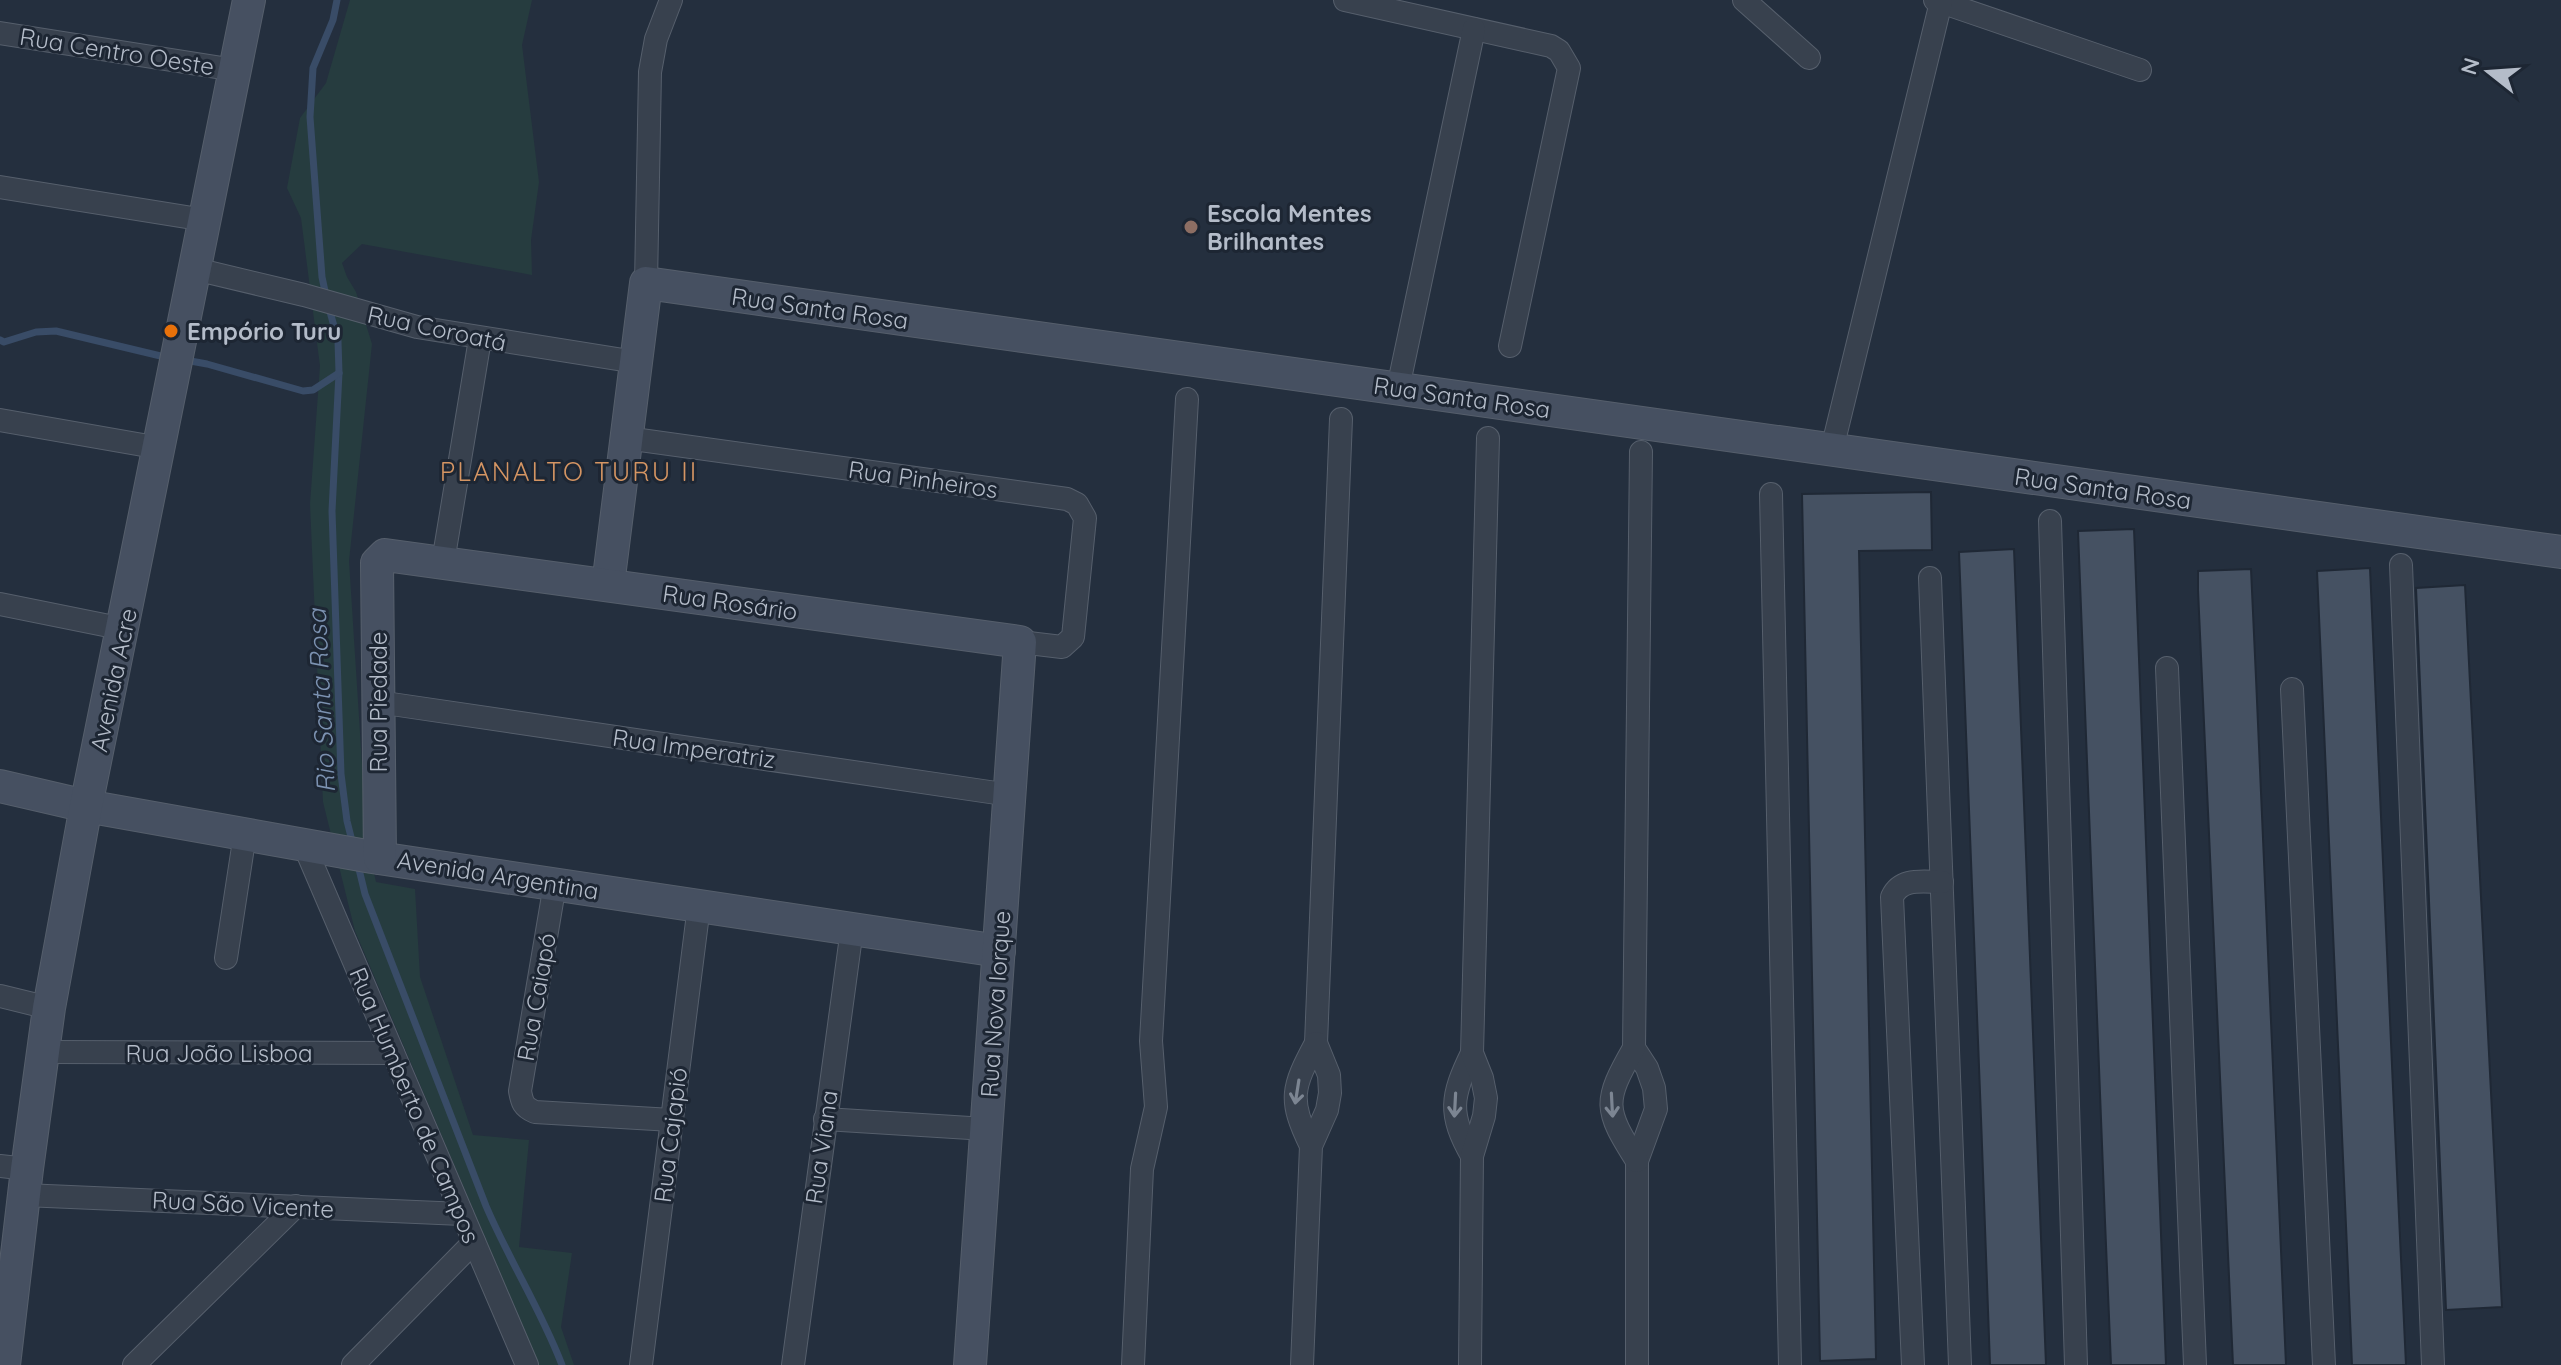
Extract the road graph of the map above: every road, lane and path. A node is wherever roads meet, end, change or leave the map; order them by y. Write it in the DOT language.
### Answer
graph roads {
  1 [pos="249,0"];
  2 [pos="671,0"];
  3 [pos="1345,0"];
  4 [pos="1744,0"];
  5 [pos="1938,1"];
  6 [pos="1474,29"];
  7 [pos="0,33"];
  8 [pos="1809,58"];
  9 [pos="235,70"];
  10 [pos="2140,70"];
  11 [pos="0,187"];
  12 [pos="205,220"];
  13 [pos="195,269"];
  14 [pos="646,283"];
  15 [pos="480,339"];
  16 [pos="1510,346"];
  17 [pos="636,362"];
  18 [pos="1398,388"];
  19 [pos="1187,399"];
  20 [pos="1341,419"];
  21 [pos="0,420"];
  22 [pos="626,438"];
  23 [pos="1488,438"];
  24 [pos="160,448"];
  25 [pos="1832,449"];
  26 [pos="1641,452"];
  27 [pos="1771,494"];
  28 [pos="2050,521"];
  29 [pos="2561,552"];
  30 [pos="391,555"];
  31 [pos="443,562"];
  32 [pos="2401,565"];
  33 [pos="1930,578"];
  34 [pos="608,585"];
  35 [pos="0,604"];
  36 [pos="124,629"];
  37 [pos="1020,642"];
  38 [pos="1069,643"];
  39 [pos="2167,668"];
  40 [pos="2292,689"];
  41 [pos="378,702"];
  42 [pos="0,786"];
  43 [pos="1010,795"];
  44 [pos="86,806"];
  45 [pos="245,834"];
  46 [pos="317,847"];
  47 [pos="376,857"];
  48 [pos="1942,882"];
  49 [pos="555,884"];
  50 [pos="699,906"];
  51 [pos="852,929"];
  52 [pos="999,951"];
  53 [pos="226,958"];
  54 [pos="0,996"];
  55 [pos="49,1008"];
  56 [pos="1316,1043"];
  57 [pos="1634,1048"];
  58 [pos="44,1052"];
  59 [pos="393,1053"];
  60 [pos="1472,1053"];
  61 [pos="825,1119"];
  62 [pos="672,1120"];
  63 [pos="986,1129"];
  64 [pos="1311,1146"];
  65 [pos="1472,1156"];
  66 [pos="1637,1161"];
  67 [pos="17,1176"];
  68 [pos="296,1206"];
  69 [pos="462,1214"];
  70 [pos="474,1242"];
  71 [pos="4,1365"];
  72 [pos="134,1365"];
  73 [pos="353,1365"];
  74 [pos="527,1365"];
  75 [pos="641,1365"];
  76 [pos="793,1365"];
  77 [pos="970,1365"];
  78 [pos="1133,1365"];
  79 [pos="1302,1365"];
  80 [pos="1470,1365"];
  81 [pos="1637,1365"];
  82 [pos="1790,1365"];
  83 [pos="1913,1365"];
  84 [pos="1960,1365"];
  85 [pos="2076,1365"];
  86 [pos="2195,1365"];
  87 [pos="2324,1365"];
  88 [pos="2433,1365"];
  1 -- 9 [label="street, Avenida Acre"];
  2 -- 14 [label="street"];
  3 -- 6 [label="street"];
  4 -- 8 [label="street"];
  5 -- 10 [label="street"];
  5 -- 25 [label="street"];
  6 -- 16 [label="street"];
  6 -- 18 [label="street"];
  7 -- 9 [label="street, Rua Centro Oeste"];
  9 -- 12 [label="street, Avenida Acre"];
  11 -- 12 [label="street"];
  12 -- 13 [label="street, Avenida Acre"];
  13 -- 15 [label="street, Rua Coroatá"];
  13 -- 24 [label="street, Avenida Acre"];
  14 -- 17 [label="street"];
  14 -- 18 [label="street, Rua Santa Rosa"];
  15 -- 17 [label="street, Rua Coroatá"];
  15 -- 31 [label="street"];
  17 -- 22 [label="street"];
  18 -- 25 [label="street, Rua Santa Rosa"];
  19 -- 78 [label="street"];
  20 -- 56 [label="street"];
  21 -- 24 [label="street"];
  22 -- 34 [label="street"];
  22 -- 38 [label="street, Rua Pinheiros"];
  23 -- 60 [label="street"];
  24 -- 36 [label="street, Avenida Acre"];
  25 -- 29 [label="street, Rua Santa Rosa"];
  26 -- 57 [label="street"];
  27 -- 82 [label="street"];
  28 -- 85 [label="street"];
  30 -- 31 [label="street, Rua Rosário"];
  30 -- 41 [label="street, Rua Piedade"];
  31 -- 34 [label="street, Rua Rosário"];
  32 -- 88 [label="street"];
  33 -- 48 [label="street"];
  34 -- 37 [label="street, Rua Rosário"];
  35 -- 36 [label="street"];
  36 -- 44 [label="street, Avenida Acre"];
  37 -- 38 [label="street, Rua Rosário"];
  37 -- 43 [label="street, Rua Nova Iorque"];
  39 -- 86 [label="street"];
  40 -- 87 [label="street"];
  41 -- 43 [label="street, Rua Imperatriz"];
  41 -- 47 [label="street, Rua Piedade"];
  42 -- 44 [label="street, Avenida Argentina"];
  43 -- 52 [label="street, Rua Nova Iorque"];
  44 -- 45 [label="street, Avenida Argentina"];
  44 -- 55 [label="street, Avenida Acre"];
  45 -- 46 [label="street, Avenida Argentina"];
  45 -- 53 [label="street"];
  46 -- 47 [label="street, Avenida Argentina"];
  46 -- 59 [label="street, Rua Humberto de Campos"];
  47 -- 49 [label="street, Avenida Argentina"];
  48 -- 83 [label="street"];
  48 -- 84 [label="street"];
  49 -- 50 [label="street, Avenida Argentina"];
  49 -- 62 [label="street, Rua Caiapó"];
  50 -- 51 [label="street, Avenida Argentina"];
  50 -- 62 [label="street, Rua Cajapió"];
  51 -- 52 [label="street, Avenida Argentina"];
  51 -- 61 [label="street, Rua Viana"];
  52 -- 63 [label="street, Rua Nova Iorque"];
  54 -- 55 [label="street"];
  55 -- 58 [label="street, Avenida Acre"];
  56 -- 64 [label="street"];
  56 -- 64 [label="street, one-way"];
  57 -- 66 [label="street"];
  57 -- 66 [label="street, one-way"];
  58 -- 59 [label="street, Rua João Lisboa"];
  58 -- 67 [label="street, Avenida Acre"];
  59 -- 69 [label="street, Rua Humberto de Campos"];
  60 -- 65 [label="street"];
  60 -- 65 [label="street, one-way"];
  61 -- 63 [label="street"];
  61 -- 76 [label="street, Rua Viana"];
  62 -- 75 [label="street, Rua Cajapió"];
  63 -- 77 [label="street, Rua Nova Iorque"];
  64 -- 79 [label="street"];
  65 -- 80 [label="street"];
  66 -- 81 [label="street"];
  67 -- 68 [label="street, Rua São Vicente"];
  67 -- 71 [label="street, Avenida Acre"];
  68 -- 69 [label="street, Rua São Vicente"];
  68 -- 72 [label="street"];
  69 -- 70 [label="street, Rua Humberto de Campos"];
  70 -- 73 [label="street"];
  70 -- 74 [label="street, Rua Humberto de Campos"];
}
